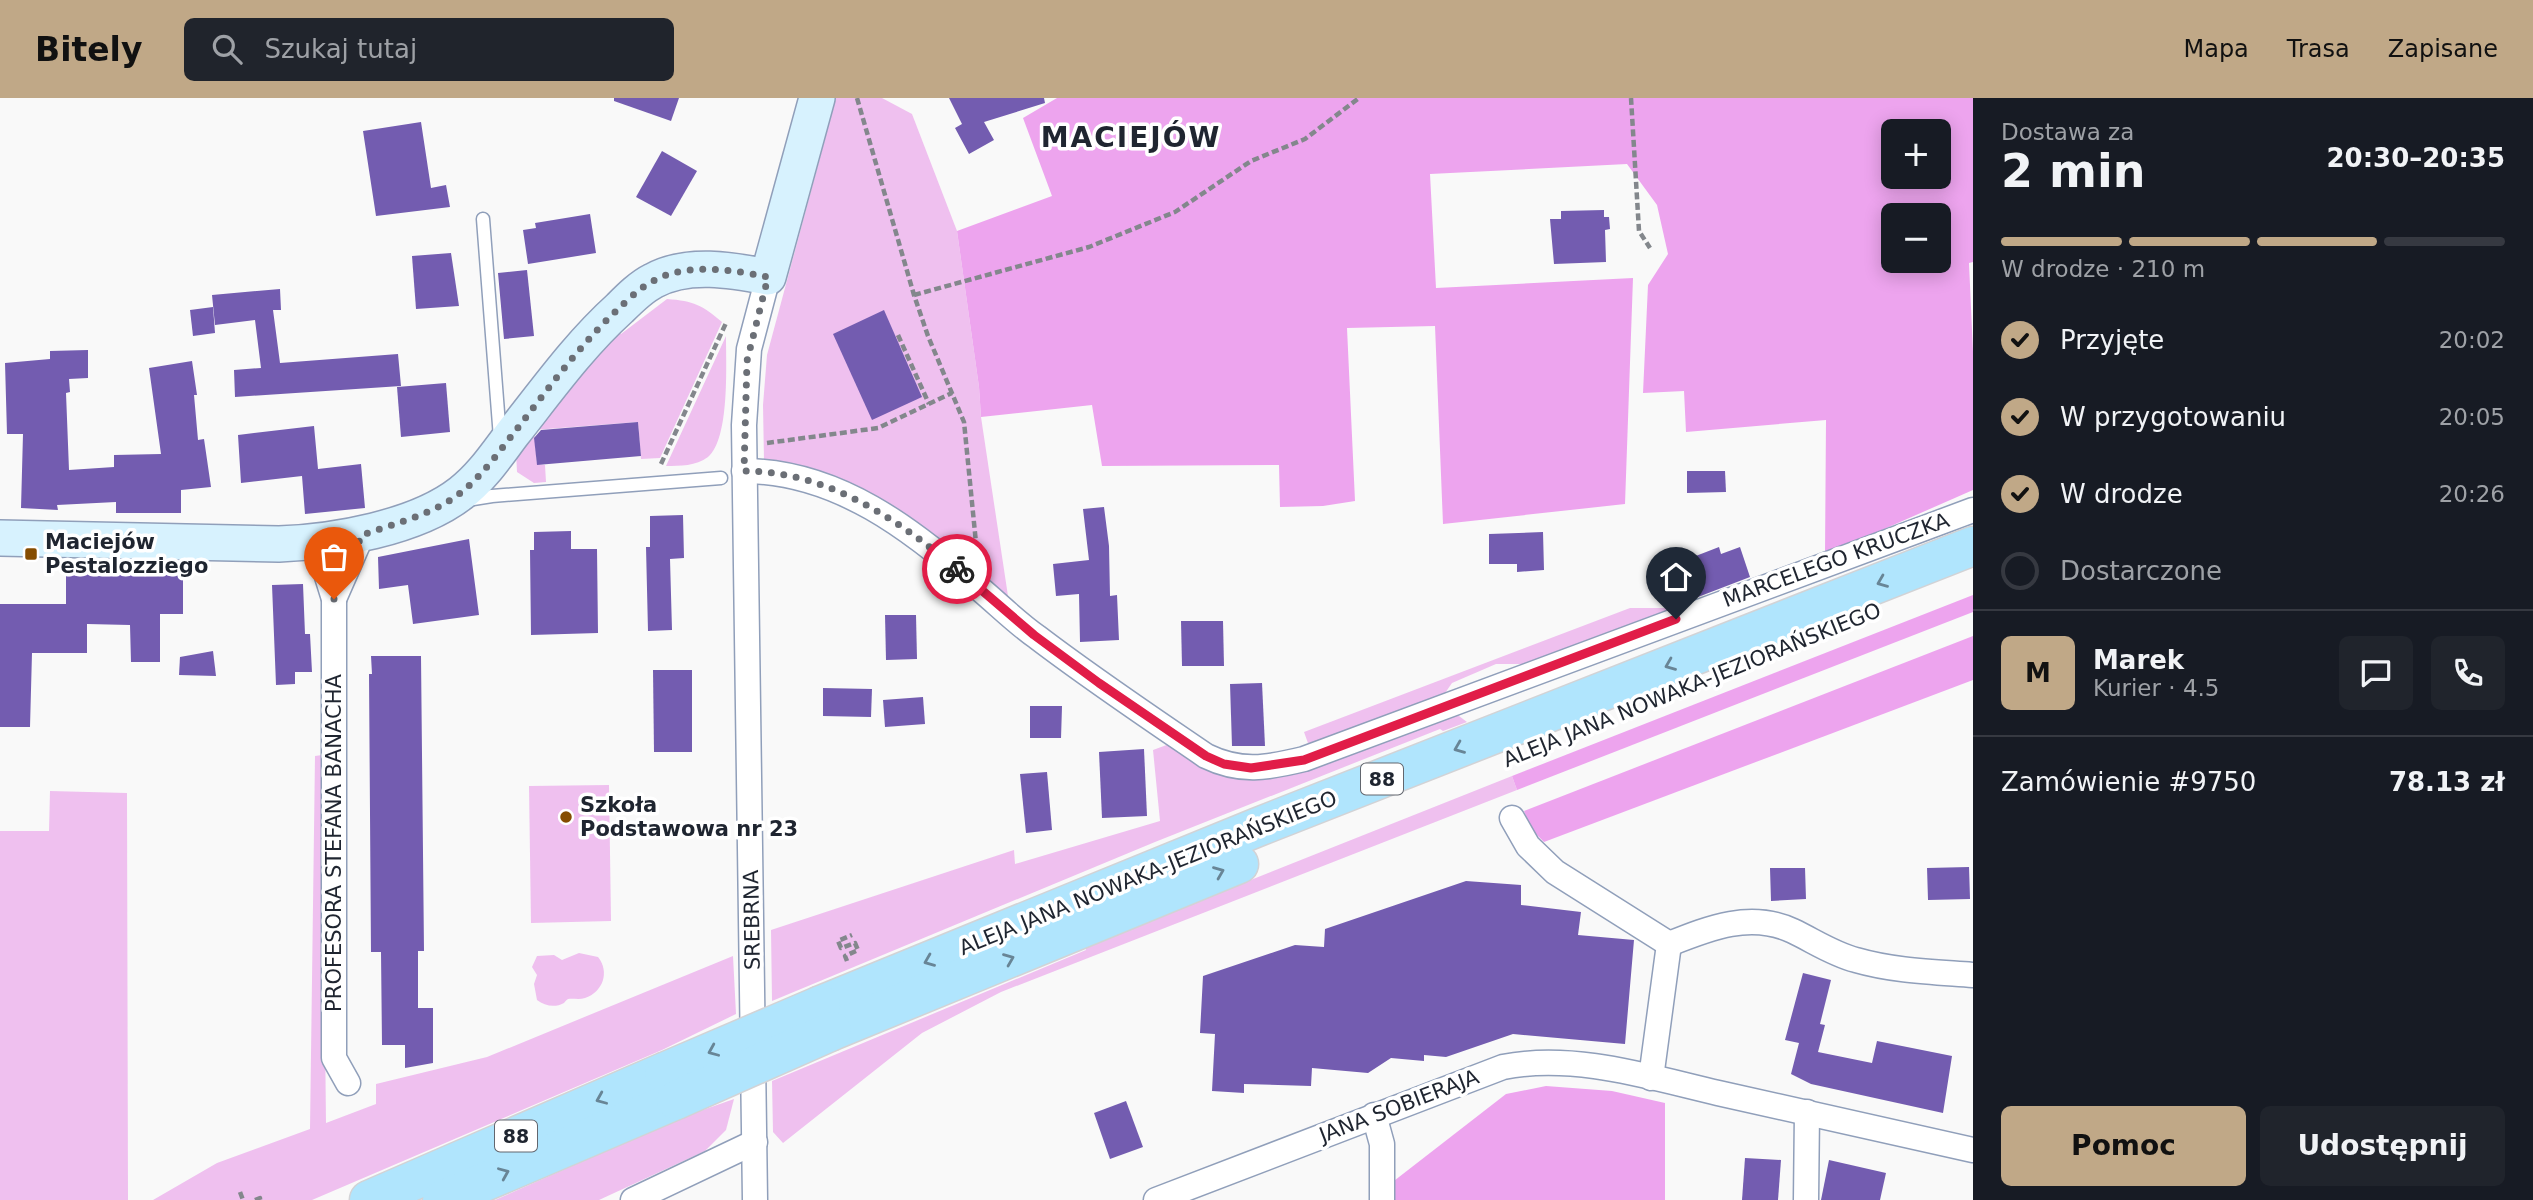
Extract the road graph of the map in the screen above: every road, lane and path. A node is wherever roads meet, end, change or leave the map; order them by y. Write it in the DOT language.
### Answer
graph roads {
  1 [pos="817,98"];
  2 [pos="857,98"];
  3 [pos="1359,98"];
  4 [pos="1631,98"];
  5 [pos="483,219"];
  6 [pos="1650,248"];
  7 [pos="768,277"];
  8 [pos="914,295"];
  9 [pos="726,323"];
  10 [pos="898,335"];
  11 [pos="952,393"];
  12 [pos="929,404"];
  13 [pos="760,444"];
  14 [pos="501,449"];
  15 [pos="659,468"];
  16 [pos="732,475"];
  17 [pos="440,506"];
  18 [pos="1973,509"];
  19 [pos="362,535"];
  20 [pos="0,538"];
  21 [pos="311,543"];
  22 [pos="1973,546"];
  23 [pos="1973,574"];
  24 [pos="981,589"];
  25 [pos="334,599"];
  26 [pos="1512,818"];
  27 [pos="852,935"];
  28 [pos="1669,944"];
  29 [pos="855,959"];
  30 [pos="1973,975"];
  31 [pos="827,1018"];
  32 [pos="1651,1078"];
  33 [pos="348,1083"];
  34 [pos="670,1086"];
  35 [pos="1807,1112"];
  36 [pos="1374,1115"];
  37 [pos="755,1142"];
  38 [pos="1973,1150"];
  39 [pos="240,1192"];
  40 [pos="243,1200"];
  41 [pos="255,1200"];
  42 [pos="261,1200"];
  43 [pos="369,1200"];
  44 [pos="442,1200"];
  45 [pos="633,1200"];
  46 [pos="755,1200"];
  47 [pos="1156,1200"];
  48 [pos="1382,1200"];
  49 [pos="1806,1200"];
  1 -- 7 [label="street"];
  2 -- 8 [label="path"];
  3 -- 8 [label="path"];
  4 -- 6 [label="path"];
  5 -- 14 [label="lane"];
  7 -- 14 [label="street"];
  7 -- 16 [label="street, SREBRNA"];
  8 -- 11 [label="path"];
  9 -- 15 [label="path"];
  10 -- 12 [label="path"];
  11 -- 12 [label="path"];
  11 -- 24 [label="path"];
  12 -- 13 [label="path"];
  14 -- 17 [label="street"];
  16 -- 17 [label="lane"];
  16 -- 24 [label="street, MARCELEGO KRUCZKA"];
  16 -- 37 [label="street, SREBRNA"];
  17 -- 19 [label="street"];
  18 -- 24 [label="street, MARCELEGO KRUCZKA"];
  19 -- 21 [label="street"];
  19 -- 25 [label="street, PROFESORA STEFANA BANACHA"];
  20 -- 21 [label="street"];
  21 -- 25 [label="street, PROFESORA STEFANA BANACHA"];
  22 -- 31 [label="main road, ALEJA JANA NOWAKA-JEZIORAŃSKIEGO / 88, one-way"];
  31 -- 23 [label="main road, ALEJA JANA NOWAKA-JEZIORAŃSKIEGO / 88, one-way"];
  25 -- 33 [label="street, PROFESORA STEFANA BANACHA"];
  26 -- 28 [label="street"];
  27 -- 29 [label="path"];
  28 -- 30 [label="street"];
  28 -- 32 [label="street"];
  31 -- 34 [label="main road, ALEJA JANA NOWAKA-JEZIORAŃSKIEGO / 88, bridge"];
  32 -- 35 [label="street, JANA SOBIERAJA"];
  32 -- 36 [label="street, JANA SOBIERAJA"];
  34 -- 43 [label="main road, ALEJA JANA NOWAKA-JEZIORAŃSKIEGO / 88, one-way"];
  44 -- 34 [label="main road, ALEJA JANA NOWAKA-JEZIORAŃSKIEGO / 88, one-way"];
  35 -- 38 [label="street, JANA SOBIERAJA"];
  35 -- 49 [label="street"];
  36 -- 47 [label="street, JANA SOBIERAJA"];
  36 -- 48 [label="street"];
  37 -- 45 [label="street"];
  37 -- 46 [label="street, SREBRNA"];
  39 -- 40 [label="path"];
  41 -- 42 [label="path"];
}
